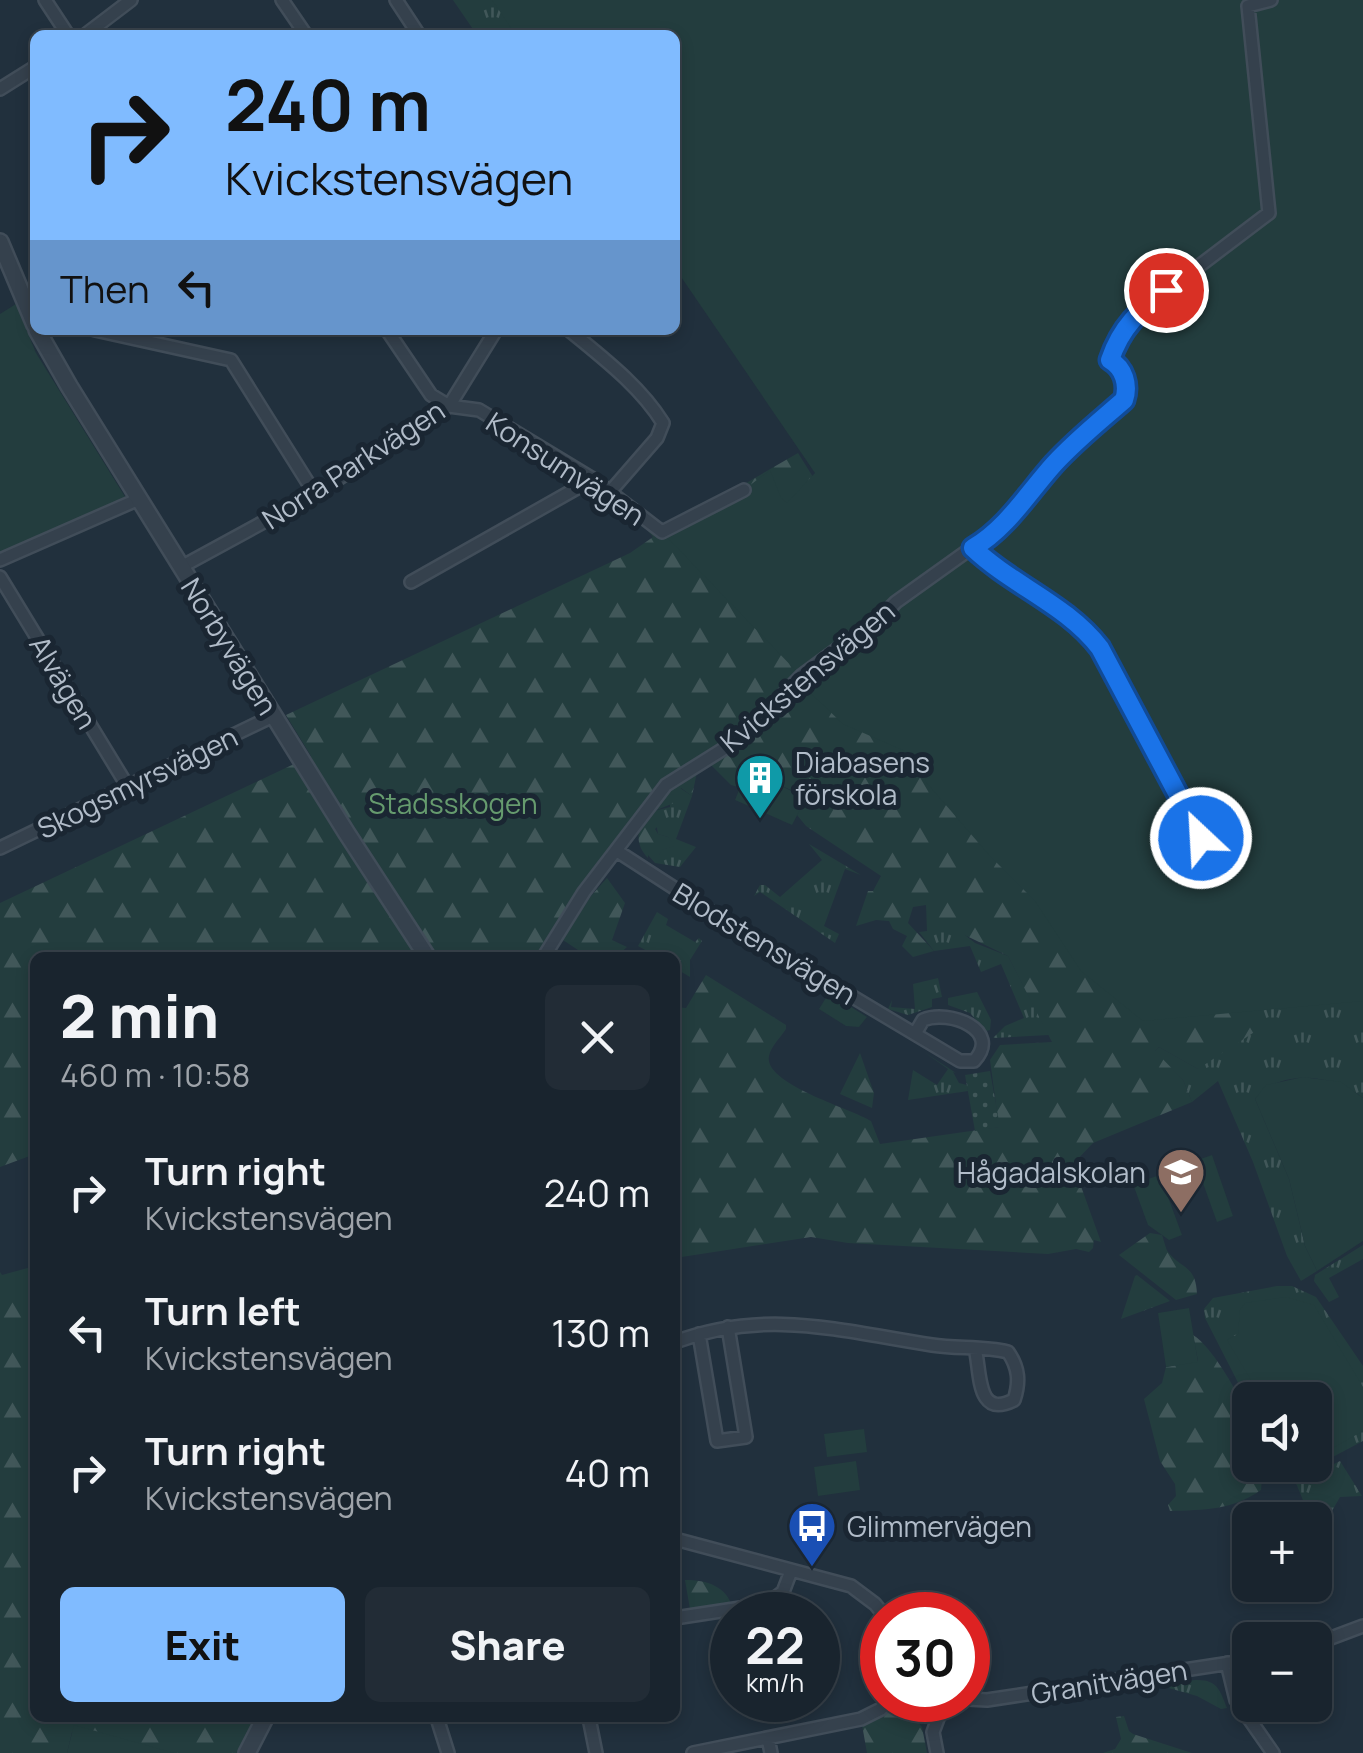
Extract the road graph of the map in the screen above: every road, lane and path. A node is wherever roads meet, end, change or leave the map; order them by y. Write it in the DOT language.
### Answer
graph roads {
  1 [pos="45,0"];
  2 [pos="131,0"];
  3 [pos="282,0"];
  4 [pos="396,0"];
  5 [pos="1271,0"];
  6 [pos="65,30"];
  7 [pos="92,30"];
  8 [pos="303,30"];
  9 [pos="416,30"];
  10 [pos="30,70"];
  11 [pos="0,89"];
  12 [pos="0,242"];
  13 [pos="30,311"];
  14 [pos="43,335"];
  15 [pos="118,335"];
  16 [pos="390,335"];
  17 [pos="493,335"];
  18 [pos="575,335"];
  19 [pos="448,406"];
  20 [pos="592,480"];
  21 [pos="744,490"];
  22 [pos="610,492"];
  23 [pos="315,494"];
  24 [pos="140,499"];
  25 [pos="973,548"];
  26 [pos="0,560"];
  27 [pos="181,567"];
  28 [pos="0,577"];
  29 [pos="412,582"];
  30 [pos="273,716"];
  31 [pos="128,787"];
  32 [pos="1201,838"];
  33 [pos="0,848"];
  34 [pos="617,850"];
  35 [pos="424,952"];
  36 [pos="548,952"];
  37 [pos="916,1032"];
  38 [pos="728,1328"];
  39 [pos="699,1334"];
  40 [pos="680,1340"];
  41 [pos="976,1348"];
  42 [pos="680,1540"];
  43 [pos="792,1571"];
  44 [pos="860,1593"];
  45 [pos="680,1617"];
  46 [pos="1363,1626"];
  47 [pos="1332,1638"];
  48 [pos="1232,1662"];
  49 [pos="1227,1663"];
  50 [pos="990,1700"];
  51 [pos="860,1719"];
  52 [pos="263,1722"];
  53 [pos="438,1722"];
  54 [pos="590,1722"];
  55 [pos="938,1722"];
  56 [pos="768,1738"];
  57 [pos="248,1753"];
  58 [pos="448,1753"];
  59 [pos="596,1753"];
  60 [pos="693,1753"];
  61 [pos="771,1753"];
  62 [pos="937,1753"];
  63 [pos="1273,1753"];
  1 -- 6 [label="street"];
  2 -- 7 [label="street"];
  3 -- 8 [label="street"];
  4 -- 9 [label="street"];
  5 -- 25 [label="street, Kvickstensvägen"];
  10 -- 11 [label="street"];
  12 -- 13 [label="street, Norbyvägen"];
  14 -- 24 [label="street, Norbyvägen"];
  15 -- 23 [label="street"];
  16 -- 19 [label="street"];
  17 -- 19 [label="street, Norra Parkvägen"];
  18 -- 22 [label="street"];
  19 -- 20 [label="street, Konsumvägen"];
  19 -- 23 [label="street, Norra Parkvägen"];
  20 -- 22 [label="street, Konsumvägen"];
  20 -- 29 [label="street"];
  21 -- 22 [label="street, Konsumvägen"];
  23 -- 27 [label="street, Norra Parkvägen"];
  24 -- 26 [label="street"];
  24 -- 27 [label="street, Norbyvägen"];
  25 -- 32 [label="street"];
  25 -- 34 [label="street, Kvickstensvägen"];
  27 -- 30 [label="street, Norbyvägen"];
  28 -- 31 [label="street, Alvägen"];
  30 -- 31 [label="street, Skogsmyrsvägen"];
  30 -- 35 [label="street, Norbyvägen"];
  31 -- 33 [label="street, Skogsmyrsvägen"];
  34 -- 36 [label="street, Kvickstensvägen"];
  34 -- 37 [label="street, Blodstensvägen"];
  37 -- 37 [label="street, Blodstensvägen"];
  38 -- 39 [label="street"];
  38 -- 39 [label="street"];
  38 -- 41 [label="street"];
  39 -- 40 [label="street"];
  41 -- 41 [label="street"];
  42 -- 43 [label="street"];
  43 -- 44 [label="street"];
  43 -- 45 [label="street"];
  46 -- 47 [label="street"];
  48 -- 49 [label="street, Granitvägen"];
  49 -- 50 [label="street, Granitvägen"];
  49 -- 63 [label="street"];
  51 -- 56 [label="street"];
  52 -- 57 [label="street"];
  53 -- 58 [label="street"];
  54 -- 59 [label="street"];
  55 -- 62 [label="street"];
  56 -- 60 [label="street"];
  56 -- 61 [label="street"];
}
